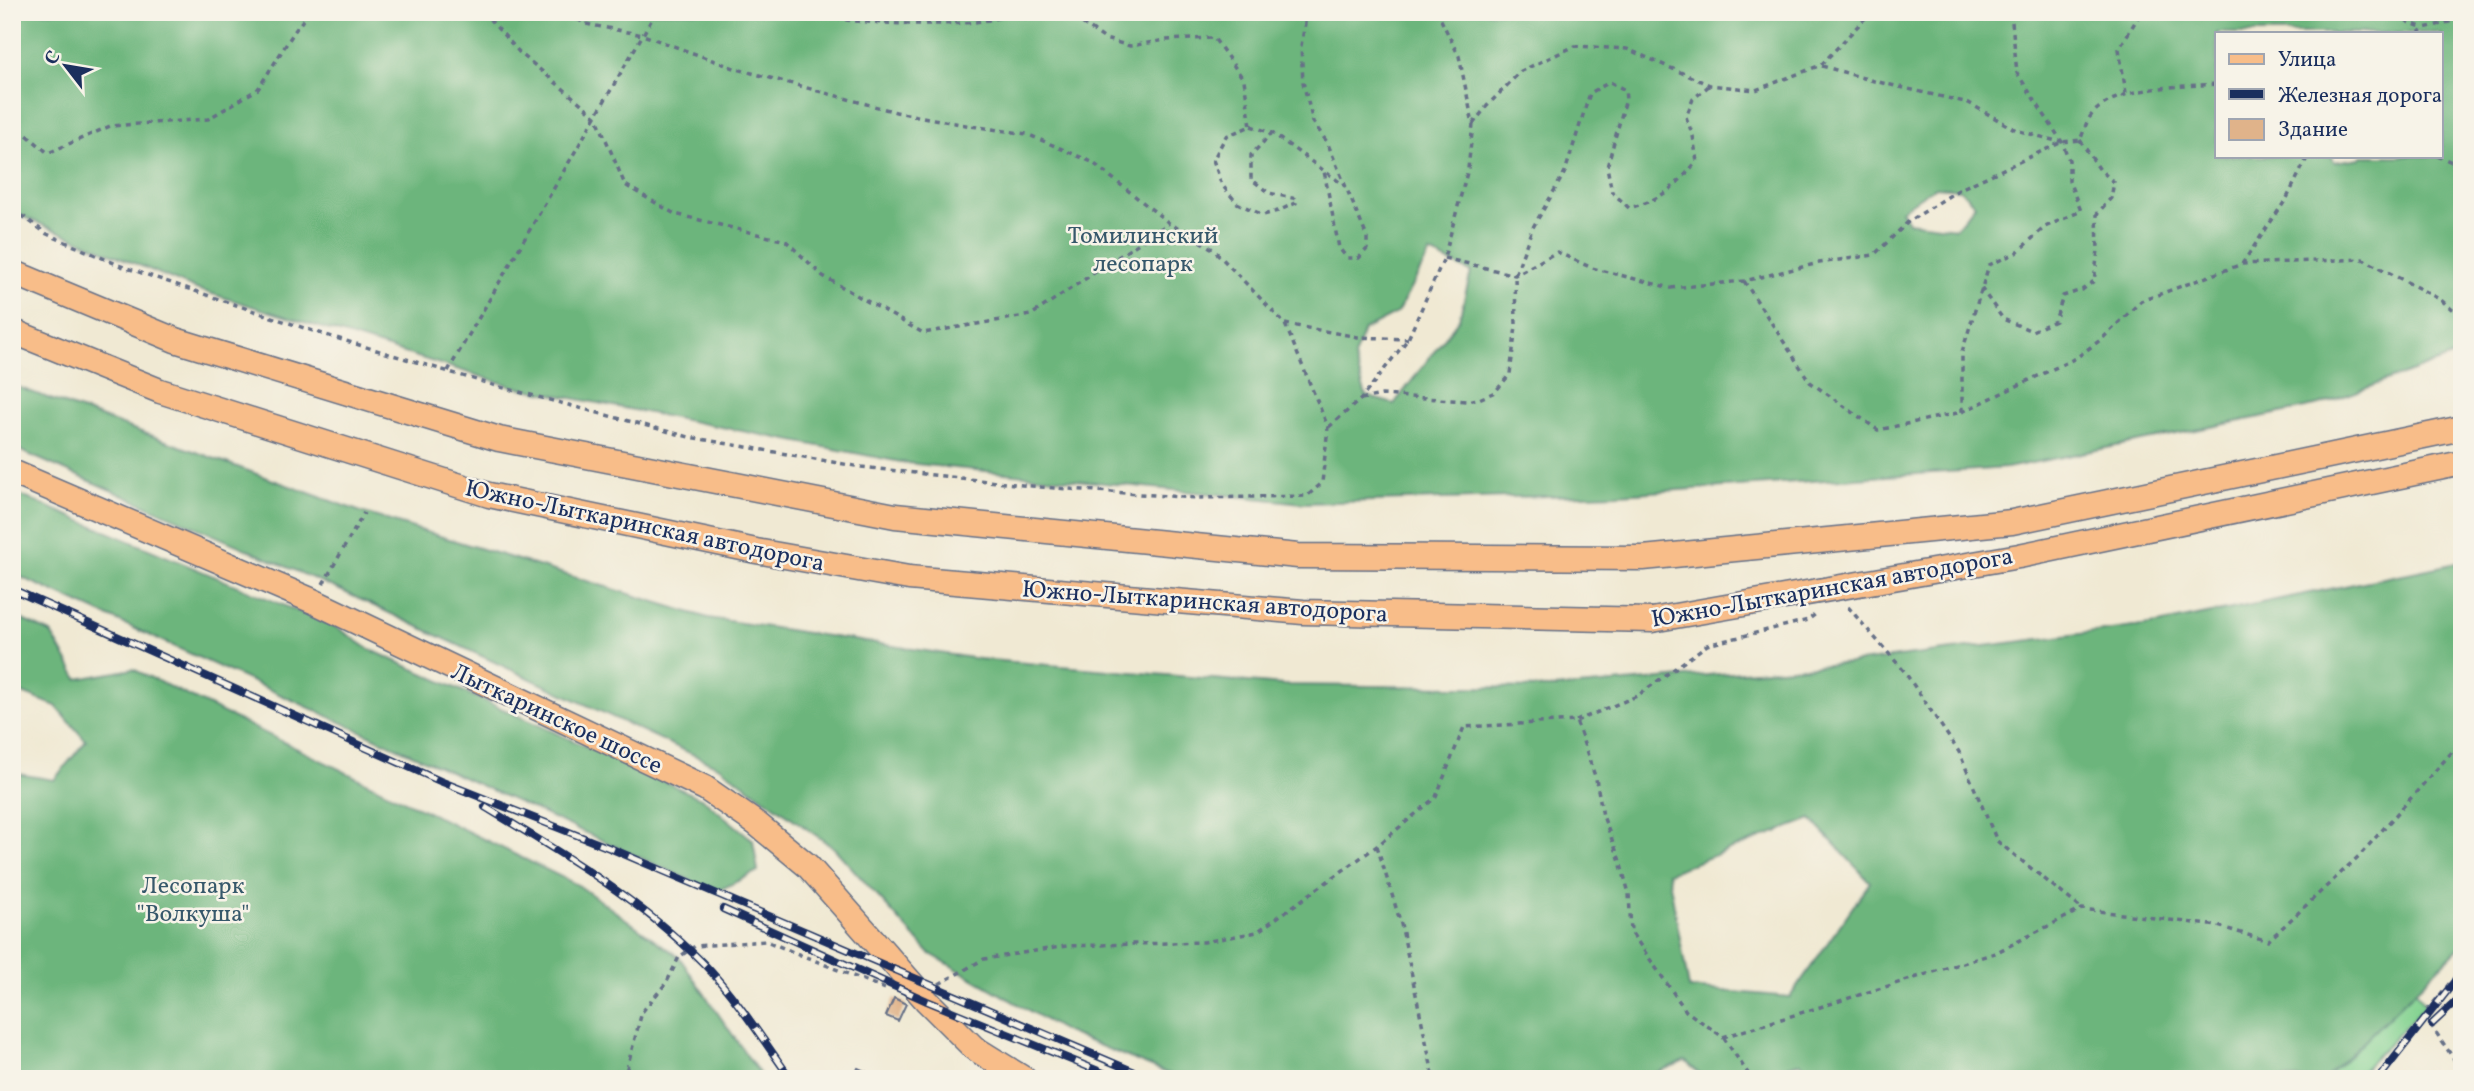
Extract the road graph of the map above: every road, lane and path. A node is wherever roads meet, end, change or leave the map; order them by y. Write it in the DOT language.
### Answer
graph roads {
  1 [pos="309,12"];
  2 [pos="483,12"];
  3 [pos="565,12"];
  4 [pos="656,12"];
  5 [pos="806,12"];
  6 [pos="1014,12"];
  7 [pos="1066,12"];
  8 [pos="1307,12"];
  9 [pos="1437,12"];
  10 [pos="1871,12"];
  11 [pos="2011,12"];
  12 [pos="2141,12"];
  13 [pos="2400,12"];
  14 [pos="2462,19"];
  15 [pos="2424,27"];
  16 [pos="2419,32"];
  17 [pos="643,35"];
  18 [pos="1821,65"];
  19 [pos="2215,84"];
  20 [pos="1710,85"];
  21 [pos="2126,93"];
  22 [pos="596,116"];
  23 [pos="12,122"];
  24 [pos="1474,124"];
  25 [pos="1251,126"];
  26 [pos="1272,133"];
  27 [pos="2080,140"];
  28 [pos="2062,142"];
  29 [pos="2307,158"];
  30 [pos="2442,158"];
  31 [pos="2462,166"];
  32 [pos="1324,171"];
  33 [pos="1346,186"];
  34 [pos="12,212"];
  35 [pos="1169,223"];
  36 [pos="1444,258"];
  37 [pos="2242,264"];
  38 [pos="12,272"];
  39 [pos="1515,275"];
  40 [pos="1744,281"];
  41 [pos="1981,288"];
  42 [pos="2462,318"];
  43 [pos="1285,324"];
  44 [pos="12,331"];
  45 [pos="1408,339"];
  46 [pos="448,371"];
  47 [pos="1361,399"];
  48 [pos="1962,412"];
  49 [pos="1328,427"];
  50 [pos="2462,428"];
  51 [pos="2462,463"];
  52 [pos="12,472"];
  53 [pos="364,513"];
  54 [pos="313,601"];
  55 [pos="1847,606"];
  56 [pos="1818,612"];
  57 [pos="1576,721"];
  58 [pos="2462,748"];
  59 [pos="1377,846"];
  60 [pos="2082,909"];
  61 [pos="2462,968"];
  62 [pos="888,990"];
  63 [pos="921,994"];
  64 [pos="1723,1037"];
  65 [pos="2462,1071"];
  66 [pos="624,1079"];
  67 [pos="1024,1079"];
  68 [pos="1434,1079"];
  69 [pos="1752,1079"];
  1 -- 23 [label="path"];
  2 -- 22 [label="path"];
  3 -- 17 [label="path"];
  4 -- 17 [label="path"];
  5 -- 6 [label="path"];
  7 -- 25 [label="path"];
  8 -- 33 [label="path"];
  9 -- 24 [label="path"];
  10 -- 18 [label="path"];
  11 -- 28 [label="path"];
  12 -- 21 [label="path"];
  13 -- 15 [label="path"];
  14 -- 15 [label="path"];
  15 -- 16 [label="path"];
  17 -- 22 [label="path"];
  17 -- 35 [label="path"];
  18 -- 20 [label="path"];
  18 -- 28 [label="path"];
  19 -- 21 [label="path"];
  20 -- 24 [label="path"];
  20 -- 39 [label="path"];
  21 -- 27 [label="path"];
  22 -- 35 [label="path"];
  22 -- 46 [label="path"];
  24 -- 36 [label="path"];
  25 -- 26 [label="path"];
  25 -- 26 [label="path"];
  26 -- 32 [label="path"];
  27 -- 28 [label="path"];
  27 -- 41 [label="path"];
  28 -- 40 [label="path"];
  28 -- 41 [label="path"];
  29 -- 37 [label="path"];
  30 -- 31 [label="path"];
  32 -- 33 [label="path"];
  32 -- 33 [label="path"];
  34 -- 46 [label="path"];
  35 -- 43 [label="path"];
  36 -- 39 [label="path"];
  36 -- 45 [label="path"];
  37 -- 42 [label="path"];
  37 -- 48 [label="path"];
  38 -- 50 [label="main road, Южно-Лыткаринская автодорога"];
  39 -- 40 [label="path"];
  39 -- 47 [label="path"];
  40 -- 48 [label="path"];
  41 -- 48 [label="path"];
  43 -- 45 [label="path"];
  43 -- 49 [label="path"];
  44 -- 51 [label="main road, Южно-Лыткаринская автодорога"];
  45 -- 47 [label="path"];
  46 -- 49 [label="path"];
  47 -- 49 [label="path"];
  52 -- 54 [label="main road, Лыткаринское шоссе"];
  53 -- 54 [label="path"];
  54 -- 63 [label="main road, Лыткаринское шоссе"];
  55 -- 60 [label="path"];
  56 -- 57 [label="path"];
  57 -- 59 [label="path"];
  57 -- 64 [label="path"];
  58 -- 60 [label="path"];
  59 -- 63 [label="path"];
  59 -- 68 [label="path"];
  60 -- 64 [label="path"];
  61 -- 65 [label="path"];
  62 -- 66 [label="path"];
  63 -- 67 [label="main road, Лыткаринское шоссе"];
  64 -- 69 [label="path"];
}
